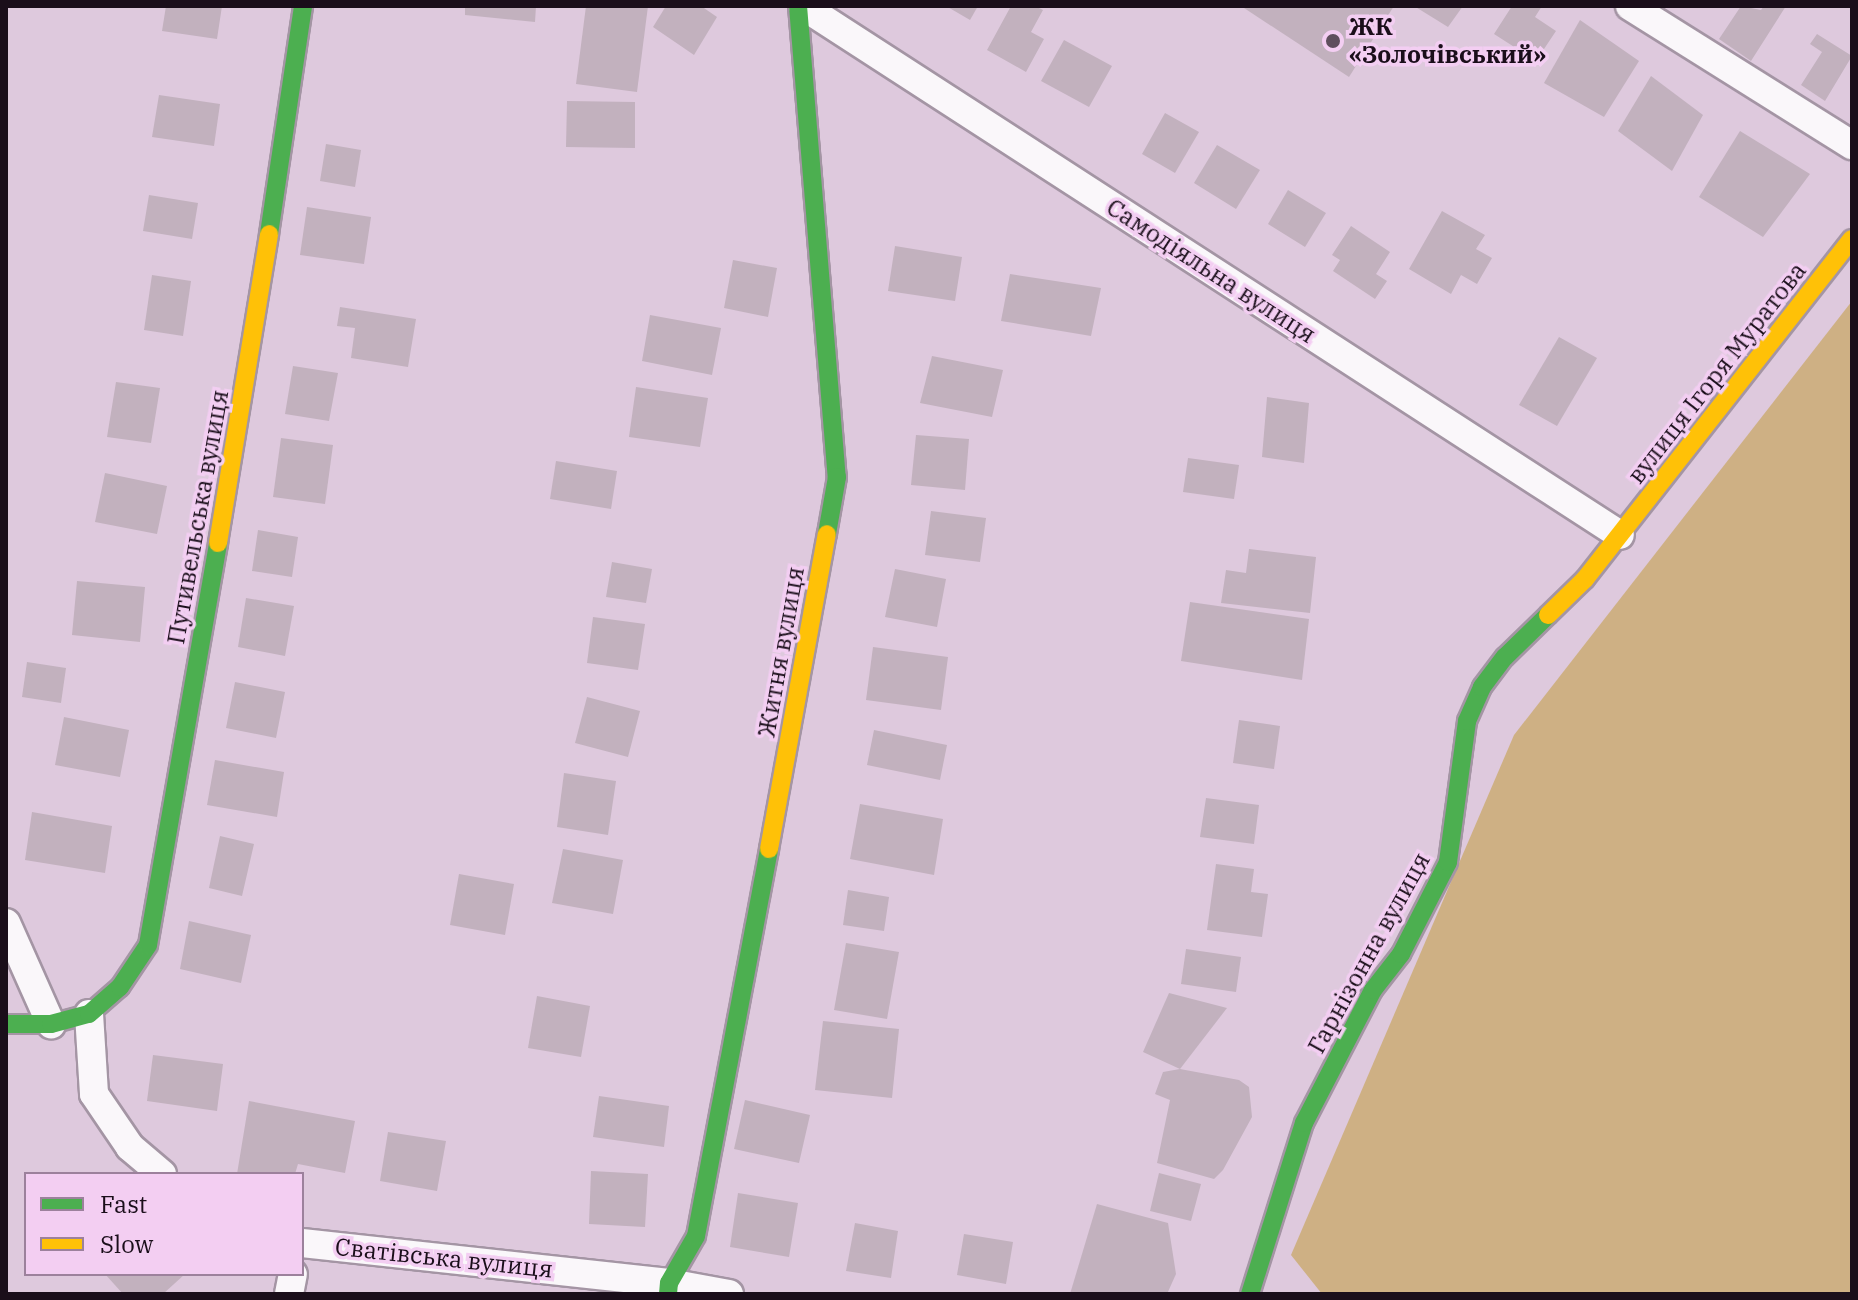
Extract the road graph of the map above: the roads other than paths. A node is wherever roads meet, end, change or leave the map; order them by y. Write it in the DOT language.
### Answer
graph roads {
  1 [pos="303,6"];
  2 [pos="800,6"];
  3 [pos="1630,6"];
  4 [pos="1852,145"];
  5 [pos="1852,239"];
  6 [pos="1620,535"];
  7 [pos="6,923"];
  8 [pos="89,1014"];
  9 [pos="6,1024"];
  10 [pos="51,1024"];
  11 [pos="160,1172"];
  12 [pos="304,1243"];
  13 [pos="669,1289"];
  14 [pos="729,1294"];
  15 [pos="1250,1294"];
  1 -- 8 [label="street, Путивельська вулиця"];
  2 -- 6 [label="street, Самодіяльна вулиця"];
  2 -- 13 [label="street, Житня вулиця"];
  3 -- 4 [label="street"];
  5 -- 6 [label="street, вулиця Ігоря Муратова"];
  6 -- 15 [label="street, Гарнізонна вулиця"];
  7 -- 10 [label="street"];
  8 -- 10 [label="street"];
  8 -- 11 [label="street"];
  9 -- 10 [label="street"];
  12 -- 13 [label="street, Сватівська вулиця"];
  13 -- 14 [label="street, Сватівська вулиця"];
}
